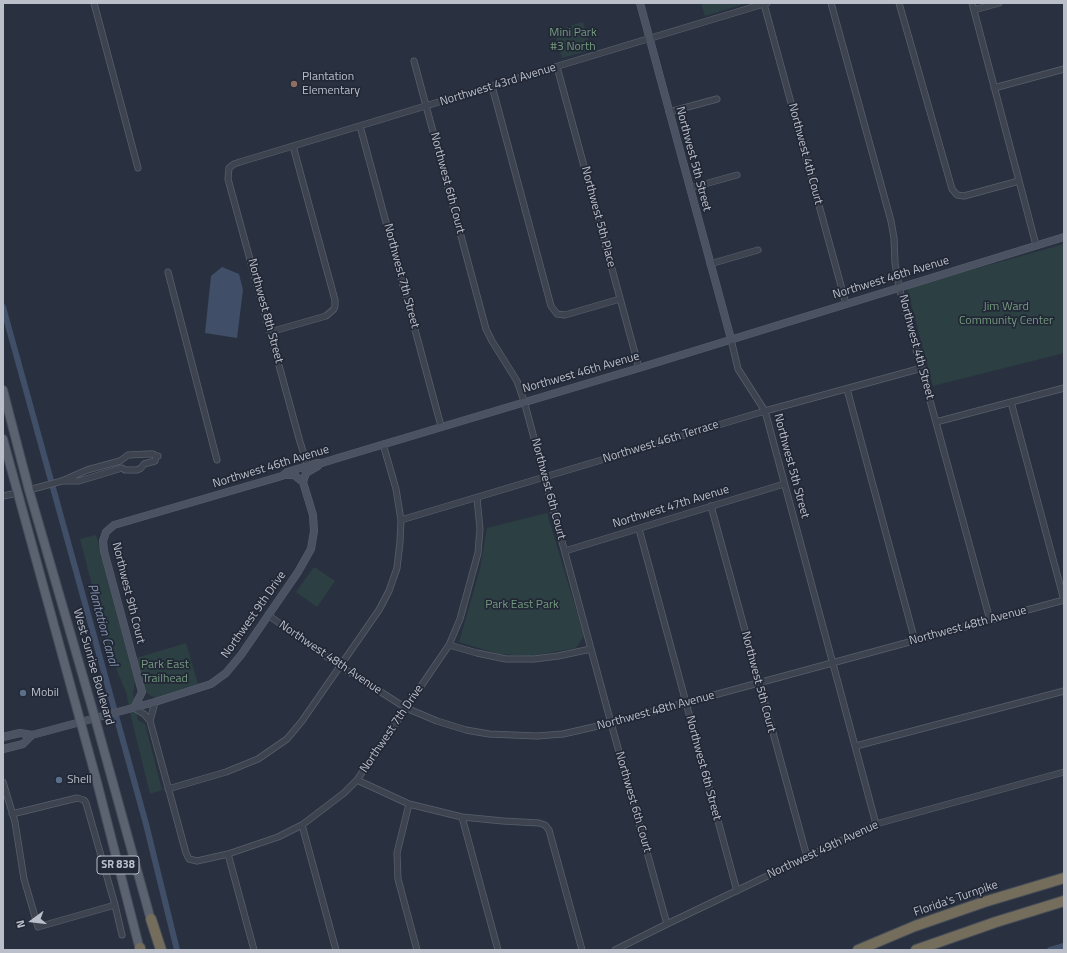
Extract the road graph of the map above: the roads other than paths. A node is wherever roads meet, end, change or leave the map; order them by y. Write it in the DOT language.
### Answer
graph roads {
  1 [pos="94,3"];
  2 [pos="640,3"];
  3 [pos="766,3"];
  4 [pos="832,3"];
  5 [pos="899,3"];
  6 [pos="972,3"];
  7 [pos="999,3"];
  8 [pos="974,10"];
  9 [pos="650,39"];
  10 [pos="414,61"];
  11 [pos="557,67"];
  12 [pos="1064,69"];
  13 [pos="492,86"];
  14 [pos="994,88"];
  15 [pos="717,99"];
  16 [pos="426,106"];
  17 [pos="669,112"];
  18 [pos="360,126"];
  19 [pos="293,146"];
  20 [pos="138,168"];
  21 [pos="229,168"];
  22 [pos="737,175"];
  23 [pos="1019,181"];
  24 [pos="690,188"];
  25 [pos="1064,237"];
  26 [pos="1036,245"];
  27 [pos="758,250"];
  28 [pos="710,264"];
  29 [pos="168,272"];
  30 [pos="899,287"];
  31 [pos="620,299"];
  32 [pos="846,304"];
  33 [pos="270,332"];
  34 [pos="730,339"];
  35 [pos="639,368"];
  36 [pos="922,368"];
  37 [pos="1064,388"];
  38 [pos="847,389"];
  39 [pos="3,390"];
  40 [pos="524,401"];
  41 [pos="1011,402"];
  42 [pos="765,411"];
  43 [pos="936,422"];
  44 [pos="442,426"];
  45 [pos="3,439"];
  46 [pos="383,444"];
  47 [pos="141,454"];
  48 [pos="304,454"];
  49 [pos="217,460"];
  50 [pos="144,464"];
  51 [pos="312,467"];
  52 [pos="297,469"];
  53 [pos="282,476"];
  54 [pos="544,478"];
  55 [pos="15,481"];
  56 [pos="62,481"];
  57 [pos="303,482"];
  58 [pos="784,484"];
  59 [pos="29,490"];
  60 [pos="18,493"];
  61 [pos="3,496"];
  62 [pos="477,498"];
  63 [pos="34,506"];
  64 [pos="711,506"];
  65 [pos="401,520"];
  66 [pos="638,529"];
  67 [pos="106,532"];
  68 [pos="565,551"];
  69 [pos="1064,600"];
  70 [pos="268,615"];
  71 [pos="990,620"];
  72 [pos="915,641"];
  73 [pos="449,645"];
  74 [pos="591,649"];
  75 [pos="833,663"];
  76 [pos="340,666"];
  77 [pos="759,683"];
  78 [pos="1064,691"];
  79 [pos="142,692"];
  80 [pos="155,702"];
  81 [pos="686,703"];
  82 [pos="133,708"];
  83 [pos="406,708"];
  84 [pos="95,718"];
  85 [pos="150,721"];
  86 [pos="80,722"];
  87 [pos="611,724"];
  88 [pos="32,735"];
  89 [pos="3,737"];
  90 [pos="856,746"];
  91 [pos="3,749"];
  92 [pos="1064,772"];
  93 [pos="357,780"];
  94 [pos="3,782"];
  95 [pos="168,789"];
  96 [pos="409,804"];
  97 [pos="12,814"];
  98 [pos="462,817"];
  99 [pos="876,824"];
  100 [pos="302,826"];
  101 [pos="228,854"];
  102 [pos="806,857"];
  103 [pos="1064,878"];
  104 [pos="737,891"];
  105 [pos="1064,902"];
  106 [pos="115,905"];
  107 [pos="151,919"];
  108 [pos="667,924"];
  109 [pos="122,935"];
  110 [pos="140,949"];
  111 [pos="159,950"];
  112 [pos="254,950"];
  113 [pos="336,950"];
  114 [pos="417,950"];
  115 [pos="498,950"];
  116 [pos="582,950"];
  117 [pos="615,950"];
  118 [pos="858,950"];
  119 [pos="916,950"];
  1 -- 20 [label="street"];
  2 -- 9 [label="street, Northwest 5th Street"];
  3 -- 9 [label="street, Northwest 43rd Avenue"];
  3 -- 32 [label="street, Northwest 4th Court"];
  4 -- 30 [label="street, Northwest 4th Street"];
  5 -- 23 [label="street"];
  6 -- 8 [label="street"];
  7 -- 8 [label="street"];
  8 -- 14 [label="street"];
  9 -- 11 [label="street, Northwest 43rd Avenue"];
  9 -- 17 [label="street, Northwest 5th Street"];
  10 -- 16 [label="street, Northwest 6th Court"];
  11 -- 13 [label="street, Northwest 43rd Avenue"];
  11 -- 31 [label="street, Northwest 5th Place"];
  12 -- 14 [label="street"];
  13 -- 16 [label="street, Northwest 43rd Avenue"];
  13 -- 31 [label="street"];
  14 -- 23 [label="street"];
  15 -- 17 [label="street"];
  16 -- 18 [label="street, Northwest 43rd Avenue"];
  16 -- 40 [label="street, Northwest 6th Court"];
  17 -- 24 [label="street, Northwest 5th Street"];
  18 -- 19 [label="street, Northwest 43rd Avenue"];
  18 -- 44 [label="street, Northwest 7th Street"];
  19 -- 21 [label="street, Northwest 43rd Avenue"];
  19 -- 33 [label="street"];
  21 -- 33 [label="street, Northwest 8th Street"];
  22 -- 24 [label="street"];
  23 -- 26 [label="street"];
  24 -- 28 [label="street, Northwest 5th Street"];
  25 -- 26 [label="street, Northwest 46th Avenue"];
  26 -- 30 [label="street, Northwest 46th Avenue"];
  27 -- 28 [label="street"];
  28 -- 34 [label="street, Northwest 5th Street"];
  29 -- 49 [label="street"];
  30 -- 32 [label="street, Northwest 46th Avenue"];
  30 -- 36 [label="street, Northwest 4th Street"];
  31 -- 35 [label="street, Northwest 5th Place"];
  32 -- 34 [label="street, Northwest 46th Avenue"];
  33 -- 48 [label="street, Northwest 8th Street"];
  34 -- 35 [label="street, Northwest 46th Avenue"];
  34 -- 42 [label="street, Northwest 5th Street"];
  35 -- 40 [label="street, Northwest 46th Avenue"];
  36 -- 38 [label="street, Northwest 46th Terrace"];
  36 -- 43 [label="street, Northwest 4th Street"];
  37 -- 41 [label="street"];
  38 -- 42 [label="street, Northwest 46th Terrace"];
  38 -- 72 [label="street"];
  39 -- 59 [label="main road, West Sunrise Boulevard / SR 838"];
  40 -- 44 [label="street, Northwest 46th Avenue"];
  40 -- 54 [label="street, Northwest 6th Court"];
  41 -- 43 [label="street"];
  41 -- 69 [label="street"];
  42 -- 54 [label="street, Northwest 46th Terrace"];
  42 -- 58 [label="street, Northwest 5th Street"];
  43 -- 71 [label="street, Northwest 4th Street"];
  44 -- 46 [label="street, Northwest 46th Avenue"];
  45 -- 55 [label="main road, SR 838"];
  46 -- 51 [label="street, Northwest 46th Avenue"];
  46 -- 65 [label="street"];
  47 -- 50 [label="street"];
  47 -- 50 [label="street"];
  47 -- 56 [label="street"];
  48 -- 51 [label="street, Northwest 8th Street"];
  48 -- 52 [label="street"];
  50 -- 56 [label="street"];
  51 -- 52 [label="street, Northwest 46th Avenue"];
  51 -- 57 [label="street"];
  52 -- 53 [label="street, Northwest 46th Avenue"];
  53 -- 57 [label="street"];
  53 -- 67 [label="street, Northwest 46th Avenue"];
  54 -- 62 [label="street, Northwest 46th Terrace"];
  54 -- 68 [label="street, Northwest 6th Court"];
  55 -- 59 [label="main road"];
  55 -- 60 [label="main road, SR 838"];
  56 -- 59 [label="street"];
  57 -- 70 [label="street, Northwest 9th Drive"];
  58 -- 64 [label="street, Northwest 47th Avenue"];
  58 -- 75 [label="street, Northwest 5th Street"];
  59 -- 63 [label="main road, West Sunrise Boulevard / SR 838"];
  60 -- 61 [label="street"];
  60 -- 63 [label="main road"];
  60 -- 86 [label="main road, SR 838"];
  62 -- 65 [label="street, Northwest 46th Terrace"];
  62 -- 73 [label="street, Northwest 7th Drive"];
  63 -- 84 [label="main road, West Sunrise Boulevard / SR 838"];
  64 -- 66 [label="street, Northwest 47th Avenue"];
  64 -- 77 [label="street, Northwest 5th Court"];
  65 -- 76 [label="street"];
  66 -- 68 [label="street, Northwest 47th Avenue"];
  66 -- 81 [label="street, Northwest 6th Street"];
  67 -- 79 [label="street, Northwest 9th Court"];
  68 -- 74 [label="street, Northwest 6th Court"];
  69 -- 71 [label="street, Northwest 48th Avenue"];
  70 -- 76 [label="street, Northwest 48th Avenue"];
  70 -- 80 [label="street, Northwest 9th Drive"];
  71 -- 72 [label="street, Northwest 48th Avenue"];
  72 -- 75 [label="street, Northwest 48th Avenue"];
  73 -- 74 [label="street"];
  73 -- 83 [label="street, Northwest 7th Drive"];
  74 -- 87 [label="street, Northwest 6th Court"];
  75 -- 77 [label="street, Northwest 48th Avenue"];
  75 -- 90 [label="street, Northwest 5th Street"];
  76 -- 83 [label="street, Northwest 48th Avenue"];
  76 -- 95 [label="street"];
  77 -- 81 [label="street, Northwest 48th Avenue"];
  77 -- 102 [label="street, Northwest 5th Court"];
  78 -- 90 [label="street"];
  79 -- 80 [label="street"];
  79 -- 82 [label="street"];
  80 -- 82 [label="street, Northwest 9th Drive"];
  80 -- 85 [label="street"];
  81 -- 87 [label="street, Northwest 48th Avenue"];
  81 -- 104 [label="street, Northwest 6th Street"];
  82 -- 84 [label="street, Northwest 9th Drive"];
  82 -- 85 [label="street"];
  83 -- 87 [label="street, Northwest 48th Avenue"];
  83 -- 93 [label="street, Northwest 7th Drive"];
  84 -- 86 [label="street"];
  84 -- 107 [label="main road, West Sunrise Boulevard / SR 838"];
  85 -- 95 [label="street"];
  86 -- 88 [label="street"];
  86 -- 110 [label="main road, SR 838"];
  87 -- 108 [label="street, Northwest 6th Court"];
  88 -- 89 [label="street"];
  88 -- 91 [label="street"];
  90 -- 99 [label="street, Northwest 5th Street"];
  92 -- 99 [label="street, Northwest 49th Avenue"];
  93 -- 96 [label="street"];
  93 -- 100 [label="street, Northwest 7th Drive"];
  94 -- 97 [label="street"];
  95 -- 101 [label="street, Northwest 7th Drive"];
  96 -- 98 [label="street"];
  96 -- 114 [label="street"];
  97 -- 106 [label="street"];
  97 -- 106 [label="street"];
  98 -- 115 [label="street"];
  98 -- 116 [label="street"];
  99 -- 102 [label="street, Northwest 49th Avenue"];
  100 -- 101 [label="street, Northwest 7th Drive"];
  100 -- 113 [label="street"];
  101 -- 112 [label="street"];
  102 -- 104 [label="street, Northwest 49th Avenue"];
  103 -- 118 [label="highway, Florida's Turnpike"];
  104 -- 108 [label="street, Northwest 49th Avenue"];
  105 -- 119 [label="highway"];
  106 -- 109 [label="street"];
  107 -- 111 [label="highway"];
  108 -- 117 [label="street, Northwest 49th Avenue"];
}
